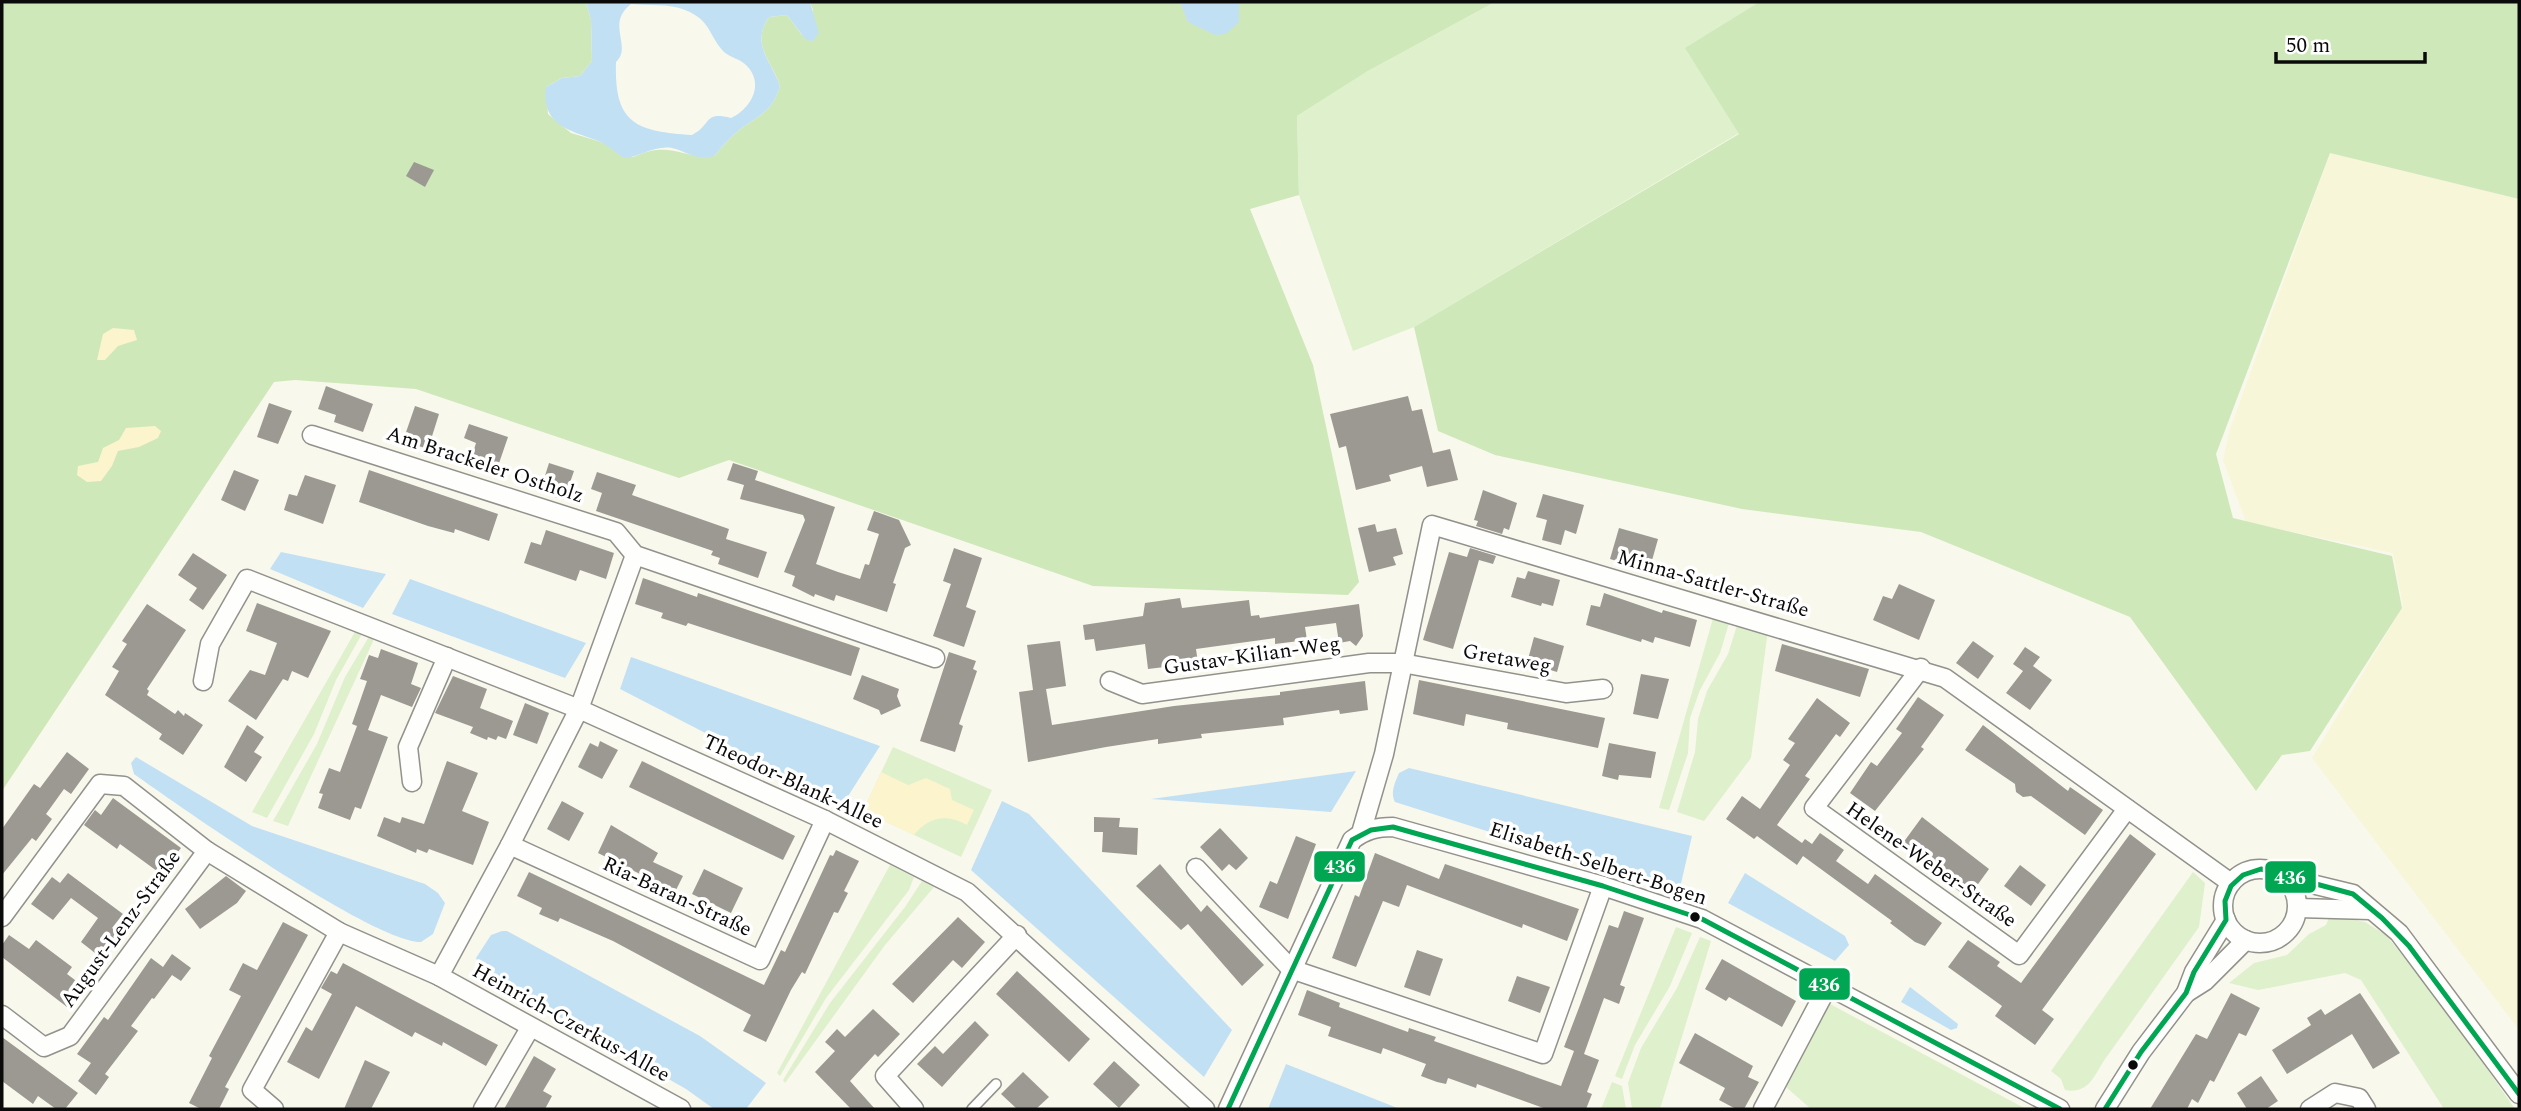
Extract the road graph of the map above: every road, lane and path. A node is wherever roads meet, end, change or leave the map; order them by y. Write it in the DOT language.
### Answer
graph roads {
  1 [pos="312,435"];
  2 [pos="635,555"];
  3 [pos="447,657"];
  4 [pos="934,658"];
  5 [pos="1402,663"];
  6 [pos="1921,668"];
  7 [pos="203,681"];
  8 [pos="1110,681"];
  9 [pos="1603,689"];
  10 [pos="579,709"];
  11 [pos="412,782"];
  12 [pos="2127,809"];
  13 [pos="825,820"];
  14 [pos="1362,832"];
  15 [pos="510,845"];
  16 [pos="207,851"];
  17 [pos="1196,868"];
  18 [pos="2283,877"];
  19 [pos="2231,883"];
  20 [pos="1603,886"];
  21 [pos="2298,908"];
  22 [pos="2371,910"];
  23 [pos="2,917"];
  24 [pos="2226,920"];
  25 [pos="339,932"];
  26 [pos="1017,935"];
  27 [pos="2246,940"];
  28 [pos="1291,970"];
  29 [pos="439,976"];
  30 [pos="1828,986"];
  31 [pos="2186,993"];
  32 [pos="2,1015"];
  33 [pos="530,1028"];
  34 [pos="996,1084"];
  35 [pos="2519,1094"];
  36 [pos="274,1109"];
  37 [pos="483,1109"];
  38 [pos="681,1109"];
  39 [pos="914,1109"];
  40 [pos="972,1109"];
  41 [pos="1205,1109"];
  42 [pos="1228,1109"];
  43 [pos="1763,1109"];
  44 [pos="2060,1109"];
  45 [pos="2105,1109"];
  46 [pos="2310,1109"];
  47 [pos="2366,1109"];
  1 -- 2 [label="street, Am Brackeler Ostholz"];
  2 -- 4 [label="street, Am Brackeler Ostholz"];
  2 -- 10 [label="street"];
  3 -- 7 [label="street, Theodor-Blank-Allee"];
  3 -- 10 [label="street, Theodor-Blank-Allee"];
  3 -- 11 [label="street"];
  5 -- 6 [label="street, Minna-Sattler-Straße"];
  5 -- 8 [label="street, Gustav-Kilian-Weg"];
  5 -- 9 [label="street, Gretaweg"];
  5 -- 14 [label="street, Minna-Sattler-Straße"];
  6 -- 12 [label="street, Minna-Sattler-Straße"];
  6 -- 12 [label="street, Helene-Weber-Straße"];
  10 -- 13 [label="street, Theodor-Blank-Allee"];
  10 -- 15 [label="street"];
  12 -- 19 [label="street, Minna-Sattler-Straße"];
  13 -- 15 [label="street, Ria-Baran-Straße"];
  13 -- 26 [label="street, Theodor-Blank-Allee"];
  14 -- 20 [label="street, Elisabeth-Selbert-Bogen"];
  14 -- 28 [label="street"];
  15 -- 29 [label="street"];
  16 -- 23 [label="street, August-Lenz-Straße"];
  16 -- 25 [label="street, August-Lenz-Straße"];
  16 -- 32 [label="street, August-Lenz-Straße"];
  17 -- 28 [label="street"];
  18 -- 19 [label="street"];
  18 -- 21 [label="street"];
  18 -- 22 [label="street"];
  19 -- 24 [label="street"];
  20 -- 28 [label="street"];
  20 -- 30 [label="street, Elisabeth-Selbert-Bogen"];
  21 -- 22 [label="street"];
  21 -- 27 [label="street"];
  22 -- 35 [label="street"];
  24 -- 27 [label="street"];
  24 -- 31 [label="street"];
  25 -- 29 [label="street, August-Lenz-Straße"];
  25 -- 36 [label="street"];
  26 -- 39 [label="street"];
  26 -- 41 [label="street, Theodor-Blank-Allee"];
  27 -- 31 [label="street"];
  28 -- 42 [label="street"];
  29 -- 33 [label="street, Heinrich-Czerkus-Allee"];
  30 -- 43 [label="street"];
  30 -- 44 [label="street, Elisabeth-Selbert-Bogen"];
  31 -- 45 [label="street"];
  33 -- 37 [label="street"];
  33 -- 38 [label="street, Heinrich-Czerkus-Allee"];
  34 -- 40 [label="lane"];
  46 -- 47 [label="street"];
}
